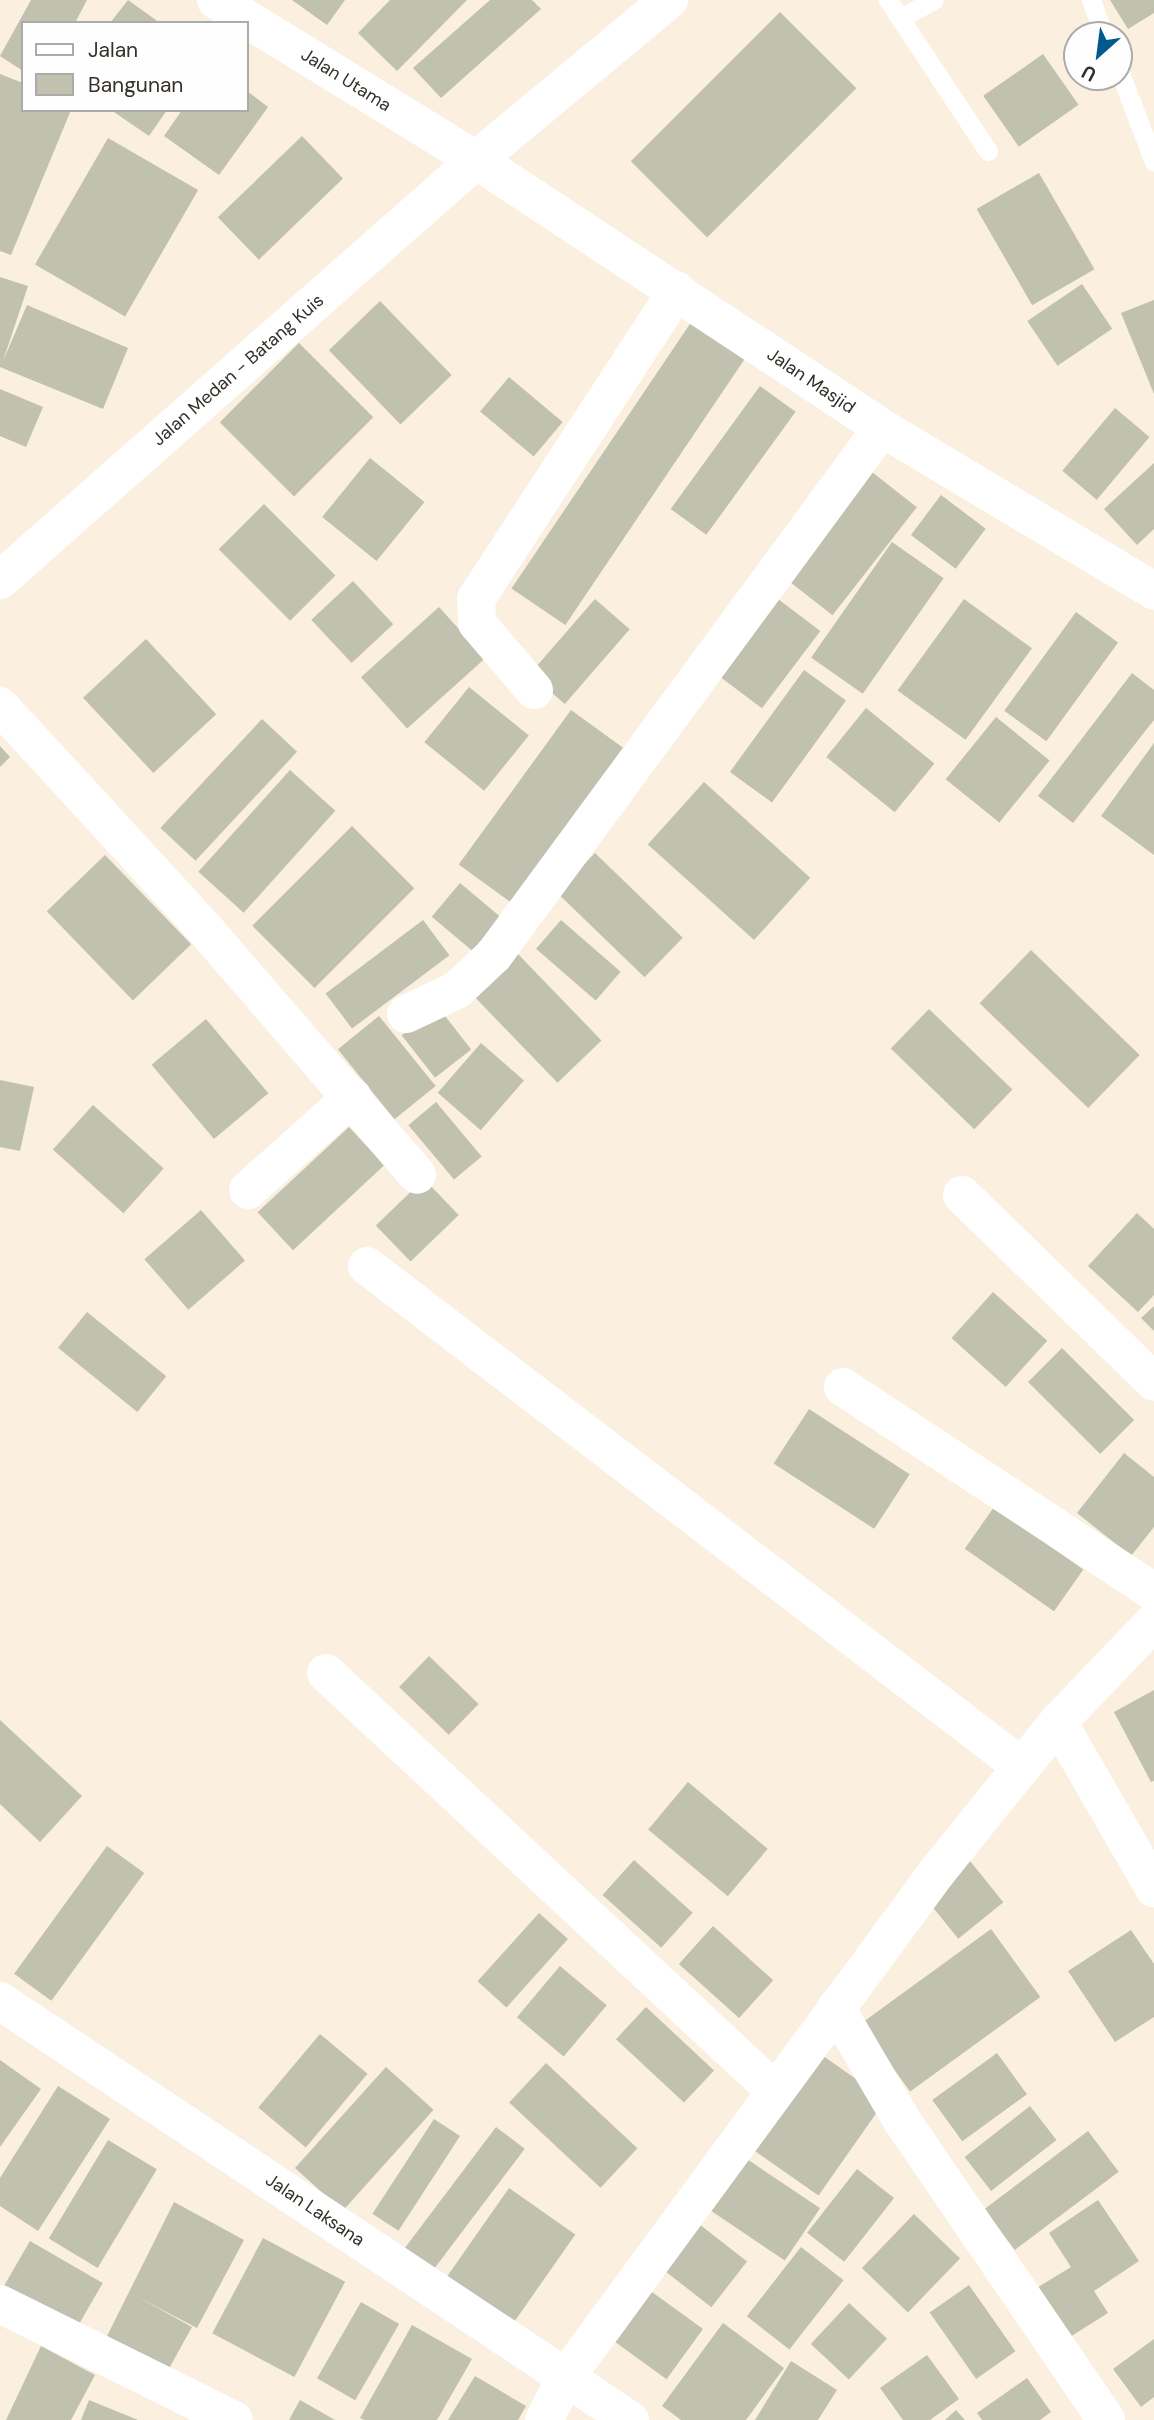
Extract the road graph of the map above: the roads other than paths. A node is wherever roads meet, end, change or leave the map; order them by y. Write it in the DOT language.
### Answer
graph roads {
  1 [pos="216,0"];
  2 [pos="669,0"];
  3 [pos="888,0"];
  4 [pos="934,0"];
  5 [pos="1091,0"];
  6 [pos="900,18"];
  7 [pos="1099,21"];
  8 [pos="1127,91"];
  9 [pos="988,151"];
  10 [pos="475,160"];
  11 [pos="1154,162"];
  12 [pos="677,291"];
  13 [pos="882,428"];
  14 [pos="0,580"];
  15 [pos="1154,591"];
  16 [pos="534,691"];
  17 [pos="0,706"];
  18 [pos="406,1014"];
  19 [pos="352,1097"];
  20 [pos="417,1175"];
  21 [pos="248,1190"];
  22 [pos="962,1195"];
  23 [pos="368,1266"];
  24 [pos="1154,1382"];
  25 [pos="843,1387"];
  26 [pos="1154,1592"];
  27 [pos="1154,1622"];
  28 [pos="326,1673"];
  29 [pos="1058,1722"];
  30 [pos="1021,1767"];
  31 [pos="1154,1888"];
  32 [pos="0,2001"];
  33 [pos="835,2008"];
  34 [pos="775,2091"];
  35 [pos="0,2304"];
  36 [pos="566,2377"];
  37 [pos="234,2420"];
  38 [pos="544,2420"];
  39 [pos="630,2420"];
  40 [pos="1106,2420"];
  1 -- 10 [label="main road, Jalan Utama"];
  2 -- 10 [label="main road, Jalan Medan - Batang Kuis"];
  3 -- 6 [label="lane"];
  4 -- 6 [label="lane"];
  5 -- 7 [label="lane"];
  6 -- 9 [label="lane"];
  8 -- 11 [label="lane"];
  10 -- 12 [label="main road, Jalan Masjid"];
  10 -- 14 [label="main road, Jalan Medan - Batang Kuis"];
  12 -- 13 [label="main road, Jalan Masjid"];
  12 -- 16 [label="main road"];
  13 -- 15 [label="main road, Jalan Masjid"];
  13 -- 18 [label="main road"];
  17 -- 19 [label="main road"];
  19 -- 20 [label="main road"];
  19 -- 21 [label="main road"];
  22 -- 24 [label="main road"];
  23 -- 30 [label="main road"];
  25 -- 26 [label="main road"];
  27 -- 29 [label="main road"];
  28 -- 34 [label="main road"];
  29 -- 30 [label="main road"];
  29 -- 31 [label="main road"];
  30 -- 33 [label="main road"];
  32 -- 36 [label="main road, Jalan Laksana"];
  33 -- 34 [label="main road"];
  33 -- 40 [label="main road"];
  34 -- 36 [label="main road"];
  35 -- 37 [label="main road"];
  36 -- 38 [label="main road"];
  36 -- 39 [label="main road, Jalan Laksana"];
}
